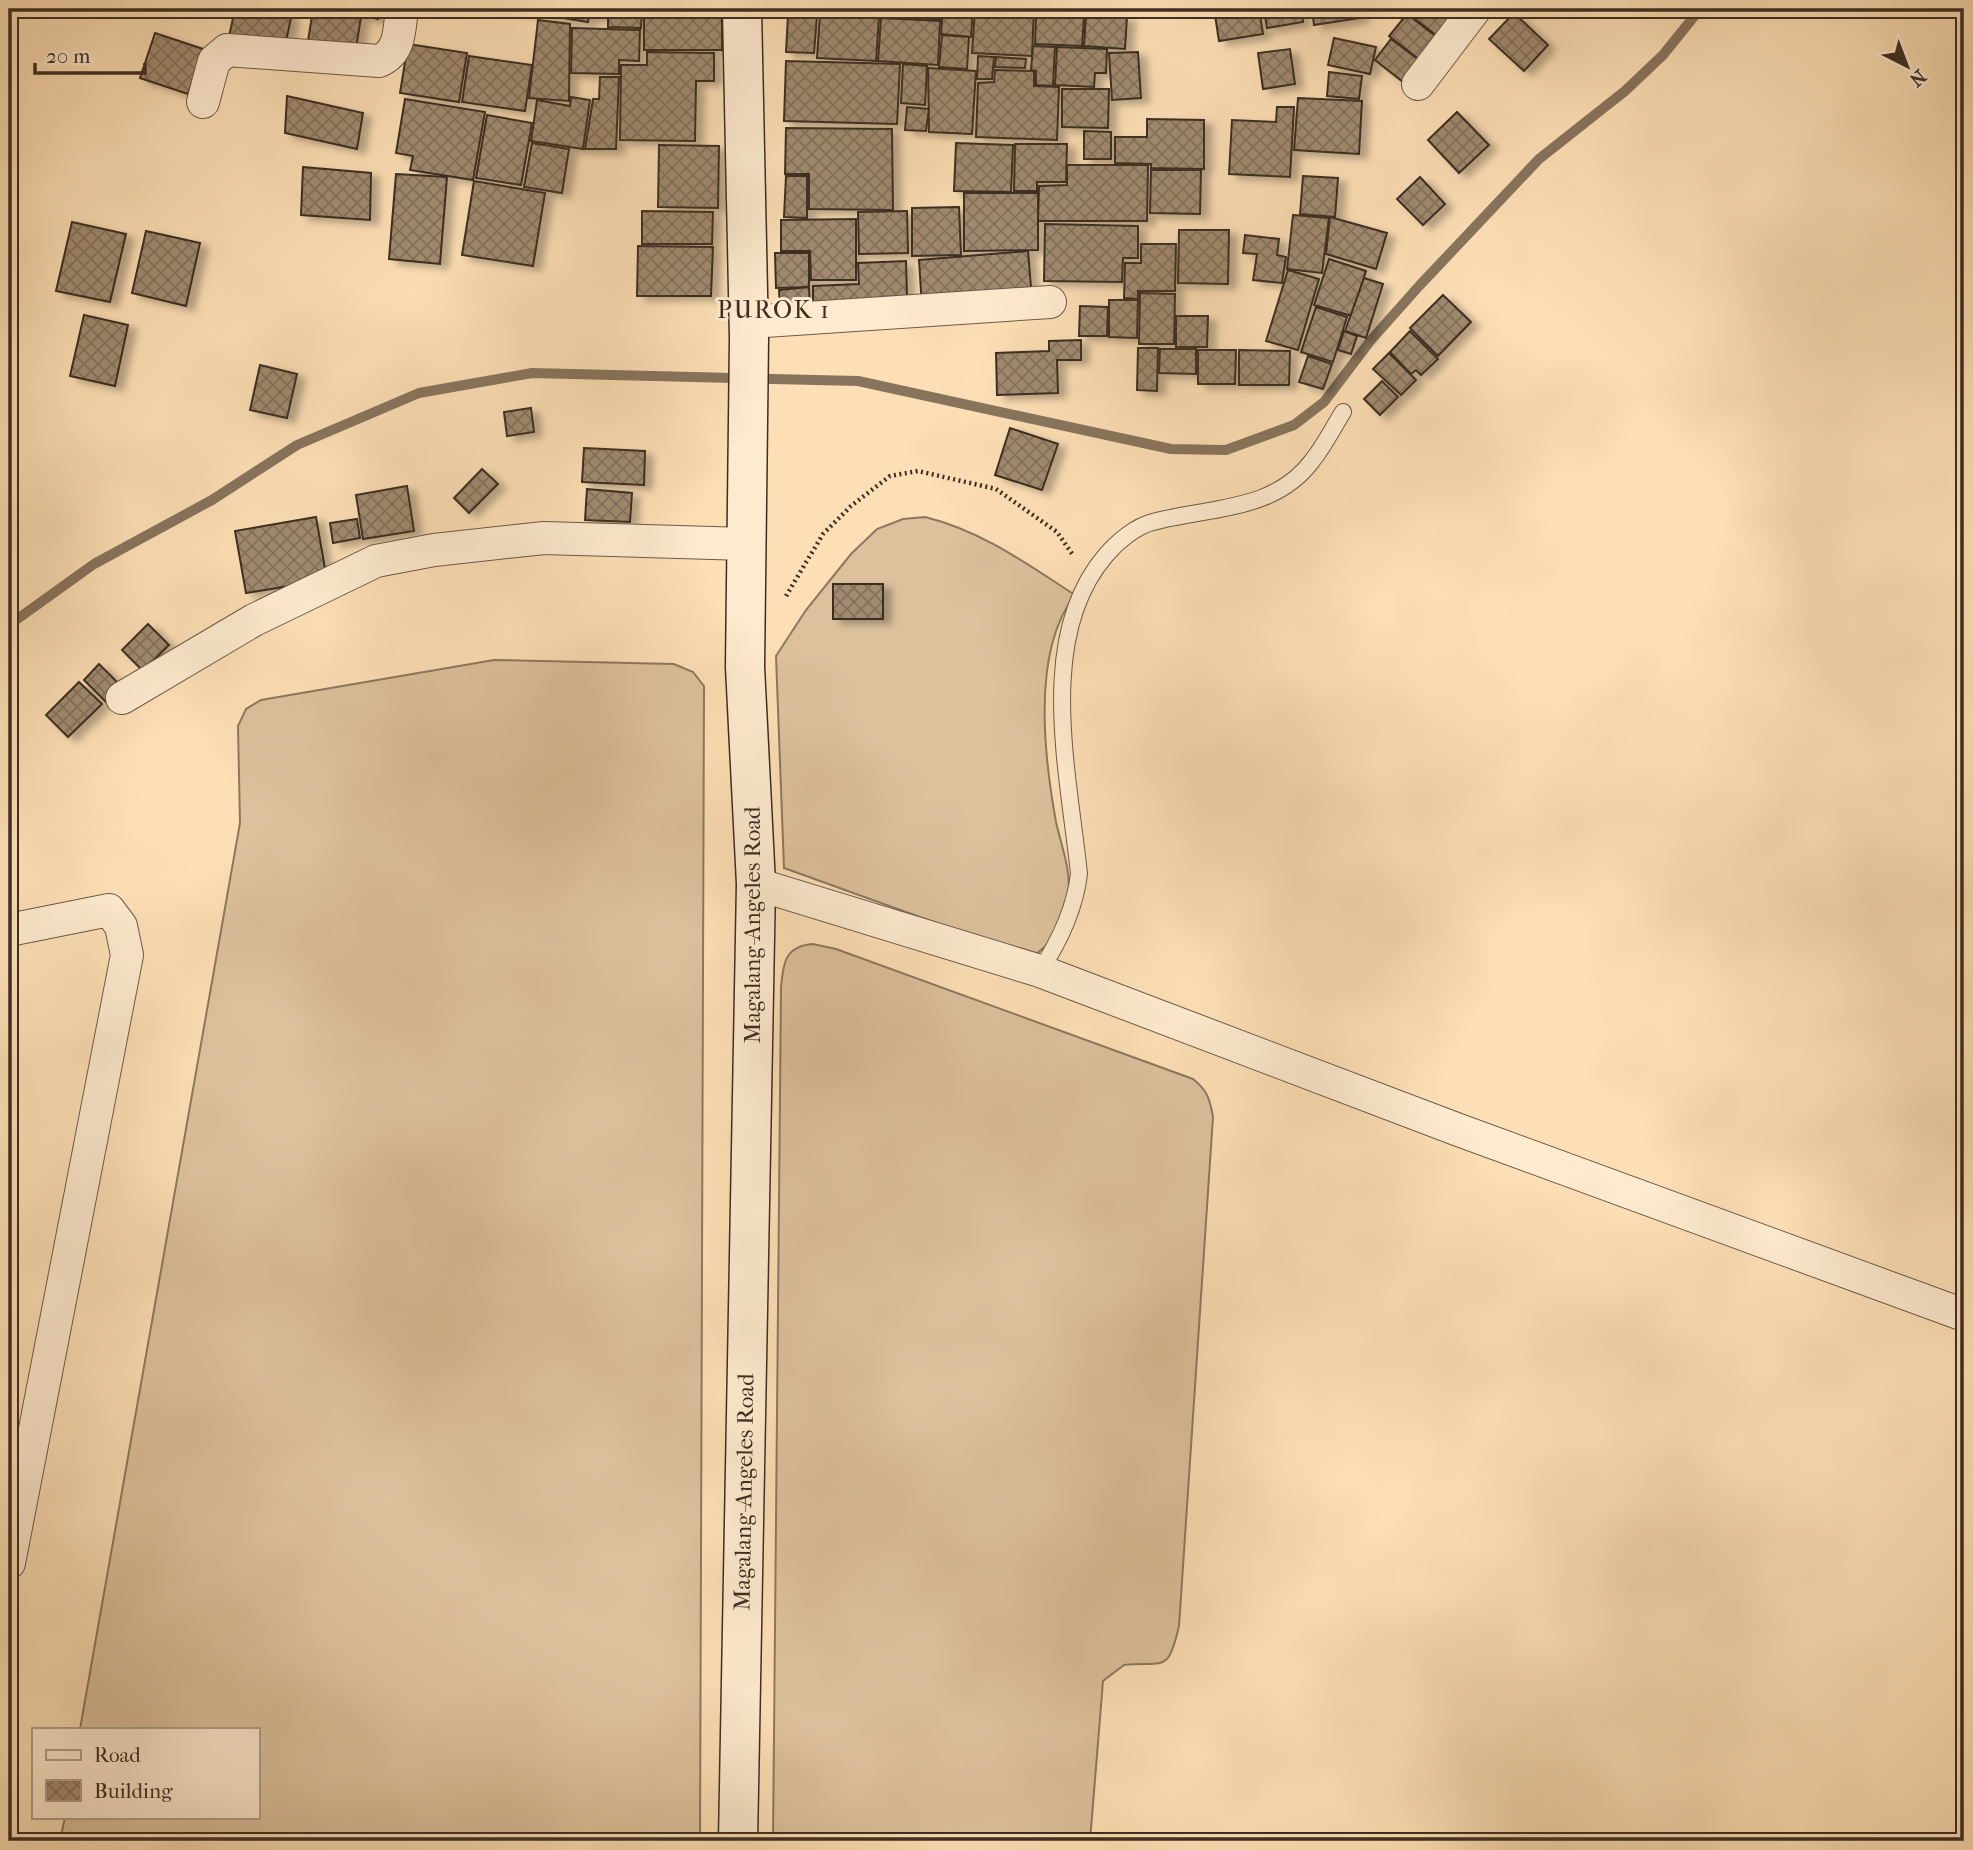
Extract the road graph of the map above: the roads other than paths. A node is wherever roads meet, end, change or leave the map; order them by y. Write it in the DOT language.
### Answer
graph roads {
  1 [pos="402,9"];
  2 [pos="742,9"];
  3 [pos="1475,9"];
  4 [pos="1418,84"];
  5 [pos="203,102"];
  6 [pos="1050,302"];
  7 [pos="749,330"];
  8 [pos="1343,412"];
  9 [pos="746,544"];
  10 [pos="122,698"];
  11 [pos="756,884"];
  12 [pos="9,930"];
  13 [pos="1040,971"];
  14 [pos="1964,1315"];
  15 [pos="9,1563"];
  16 [pos="738,1841"];
  1 -- 5 [label="street"];
  2 -- 7 [label="main road, Magalang-Angeles Road"];
  3 -- 4 [label="street"];
  6 -- 7 [label="street"];
  7 -- 9 [label="main road, Magalang-Angeles Road"];
  8 -- 13 [label="lane"];
  9 -- 10 [label="street"];
  9 -- 11 [label="main road, Magalang-Angeles Road"];
  11 -- 13 [label="street"];
  11 -- 16 [label="main road, Magalang-Angeles Road"];
  12 -- 15 [label="street"];
  13 -- 14 [label="street"];
}
